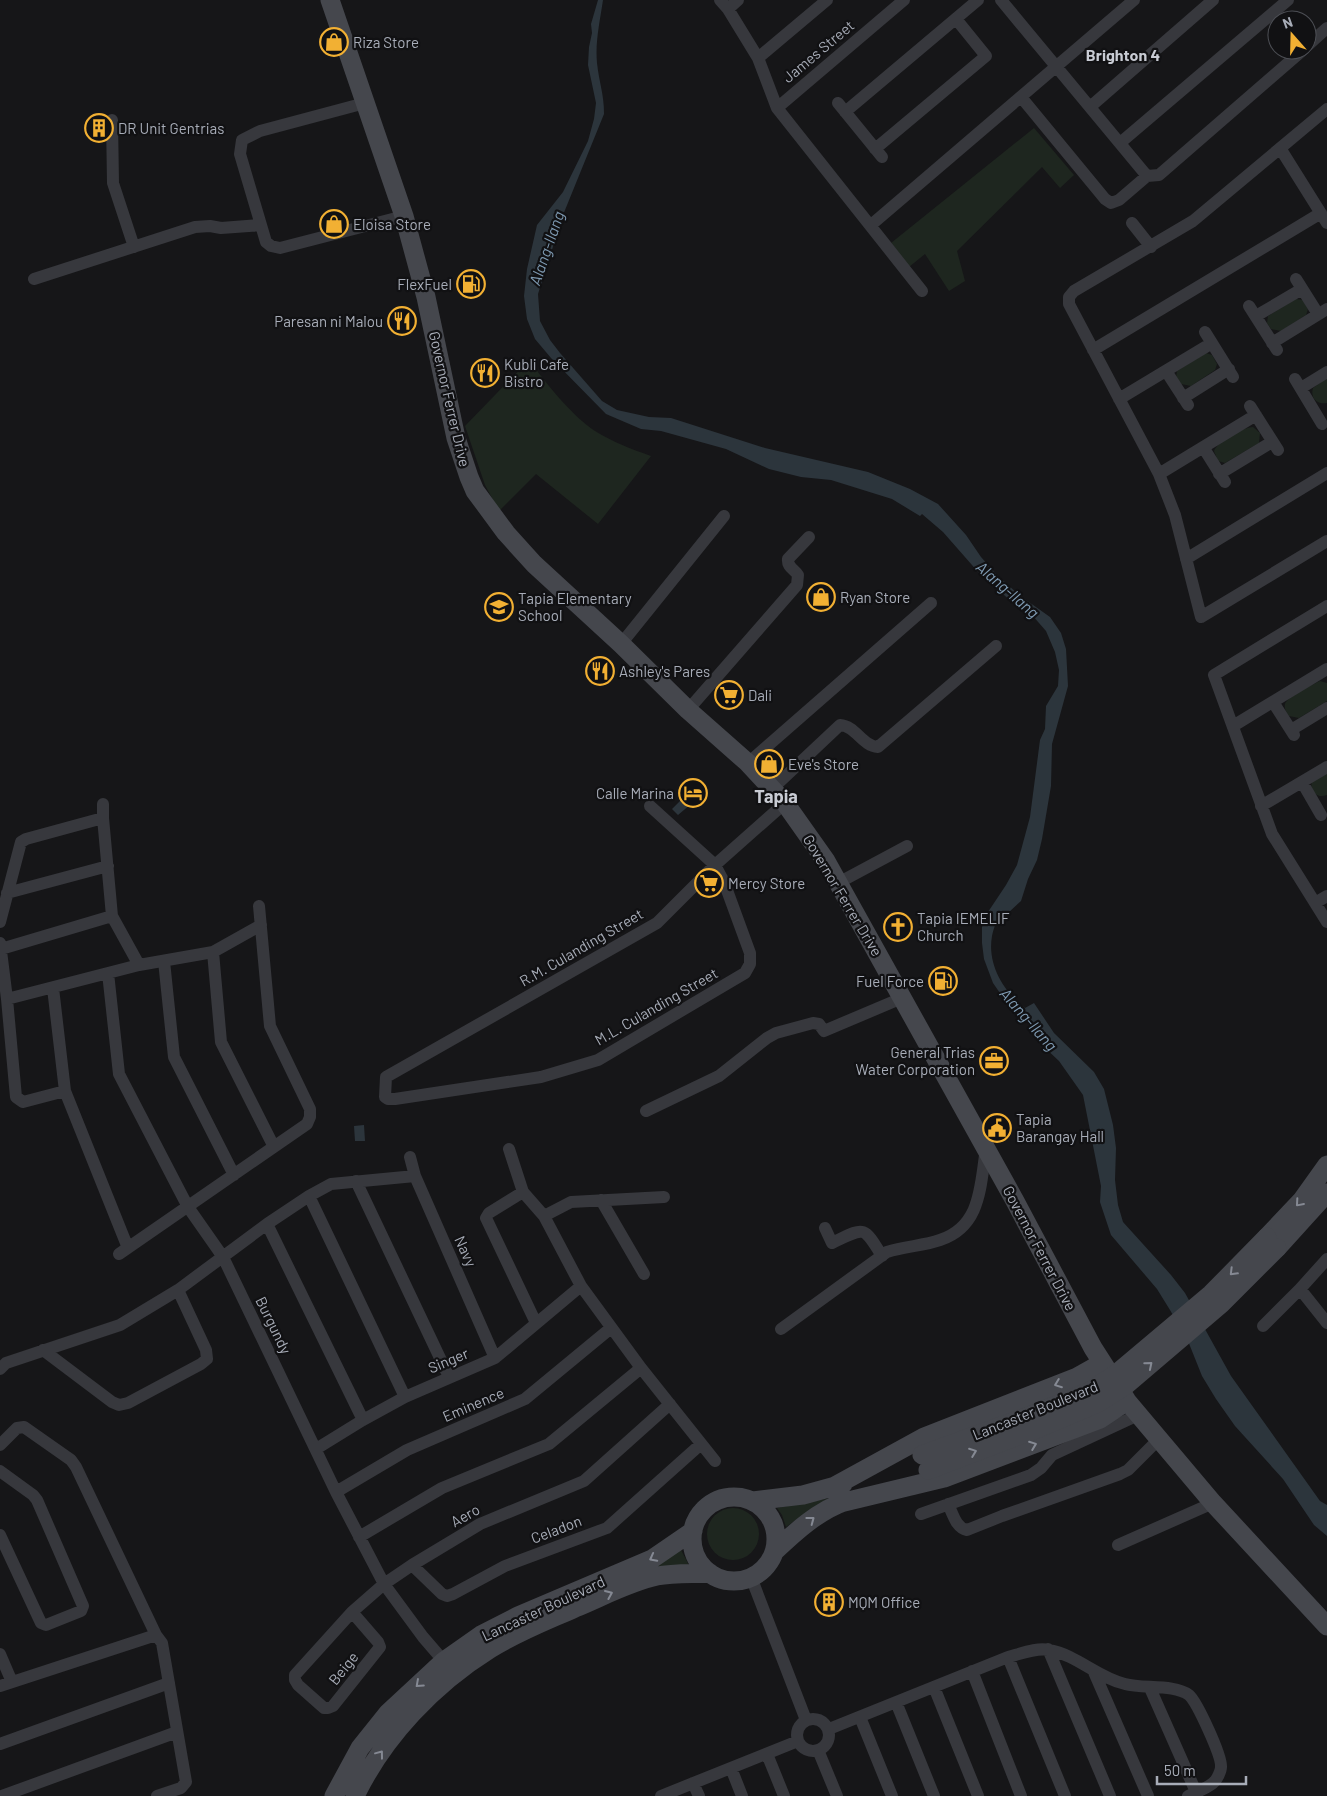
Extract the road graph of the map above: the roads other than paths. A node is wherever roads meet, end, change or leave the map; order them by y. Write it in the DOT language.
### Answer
graph roads {
  1 [pos="330,0"];
  2 [pos="738,0"];
  3 [pos="827,0"];
  4 [pos="904,0"];
  5 [pos="978,0"];
  6 [pos="1001,0"];
  7 [pos="1134,0"];
  8 [pos="1213,0"];
  9 [pos="1288,0"];
  10 [pos="724,4"];
  11 [pos="956,19"];
  12 [pos="1327,28"];
  13 [pos="1317,37"];
  14 [pos="758,58"];
  15 [pos="1291,60"];
  16 [pos="1056,67"];
  17 [pos="1021,97"];
  18 [pos="365,103"];
  19 [pos="1090,107"];
  20 [pos="777,108"];
  21 [pos="1327,109"];
  22 [pos="112,120"];
  23 [pos="1120,144"];
  24 [pos="1280,148"];
  25 [pos="1147,176"];
  26 [pos="404,216"];
  27 [pos="1324,218"];
  28 [pos="1132,222"];
  29 [pos="261,225"];
  30 [pos="871,226"];
  31 [pos="134,247"];
  32 [pos="1151,247"];
  33 [pos="34,279"];
  34 [pos="922,291"];
  35 [pos="1323,312"];
  36 [pos="1094,350"];
  37 [pos="1166,371"];
  38 [pos="1327,372"];
  39 [pos="1119,399"];
  40 [pos="1322,415"];
  41 [pos="1203,447"];
  42 [pos="1327,473"];
  43 [pos="1159,474"];
  44 [pos="724,516"];
  45 [pos="809,537"];
  46 [pos="1327,541"];
  47 [pos="1186,559"];
  48 [pos="931,604"];
  49 [pos="1327,606"];
  50 [pos="621,644"];
  51 [pos="996,646"];
  52 [pos="1325,667"];
  53 [pos="1273,702"];
  54 [pos="1327,708"];
  55 [pos="688,710"];
  56 [pos="1233,726"];
  57 [pos="748,763"];
  58 [pos="1327,766"];
  59 [pos="1302,782"];
  60 [pos="772,789"];
  61 [pos="785,803"];
  62 [pos="103,804"];
  63 [pos="650,806"];
  64 [pos="1262,806"];
  65 [pos="1322,808"];
  66 [pos="103,818"];
  67 [pos="907,846"];
  68 [pos="714,865"];
  69 [pos="108,866"];
  70 [pos="838,883"];
  71 [pos="8,893"];
  72 [pos="1327,896"];
  73 [pos="1315,903"];
  74 [pos="259,906"];
  75 [pos="112,916"];
  76 [pos="0,922"];
  77 [pos="1327,922"];
  78 [pos="261,925"];
  79 [pos="0,946"];
  80 [pos="213,952"];
  81 [pos="164,961"];
  82 [pos="139,965"];
  83 [pos="108,973"];
  84 [pos="52,988"];
  85 [pos="902,998"];
  86 [pos="7,999"];
  87 [pos="65,1090"];
  88 [pos="384,1097"];
  89 [pos="646,1111"];
  90 [pos="274,1146"];
  91 [pos="509,1149"];
  92 [pos="986,1149"];
  93 [pos="410,1157"];
  94 [pos="1327,1165"];
  95 [pos="234,1175"];
  96 [pos="415,1176"];
  97 [pos="356,1181"];
  98 [pos="523,1192"];
  99 [pos="1327,1193"];
  100 [pos="309,1196"];
  101 [pos="664,1197"];
  102 [pos="601,1200"];
  103 [pos="188,1207"];
  104 [pos="544,1216"];
  105 [pos="267,1224"];
  106 [pos="826,1228"];
  107 [pos="1272,1243"];
  108 [pos="882,1256"];
  109 [pos="222,1257"];
  110 [pos="1327,1259"];
  111 [pos="644,1274"];
  112 [pos="581,1286"];
  113 [pos="1300,1289"];
  114 [pos="178,1290"];
  115 [pos="536,1322"];
  116 [pos="1327,1323"];
  117 [pos="1262,1326"];
  118 [pos="611,1328"];
  119 [pos="781,1329"];
  120 [pos="43,1350"];
  121 [pos="495,1358"];
  122 [pos="1102,1363"];
  123 [pos="641,1368"];
  124 [pos="0,1369"];
  125 [pos="450,1377"];
  126 [pos="405,1397"];
  127 [pos="670,1404"];
  128 [pos="1133,1408"];
  129 [pos="363,1420"];
  130 [pos="1159,1439"];
  131 [pos="701,1444"];
  132 [pos="0,1445"];
  133 [pos="316,1449"];
  134 [pos="715,1461"];
  135 [pos="0,1471"];
  136 [pos="336,1492"];
  137 [pos="834,1496"];
  138 [pos="754,1501"];
  139 [pos="1213,1503"];
  140 [pos="948,1504"];
  141 [pos="921,1514"];
  142 [pos="693,1531"];
  143 [pos="0,1535"];
  144 [pos="359,1537"];
  145 [pos="1118,1545"];
  146 [pos="774,1552"];
  147 [pos="412,1565"];
  148 [pos="710,1573"];
  149 [pos="751,1577"];
  150 [pos="384,1584"];
  151 [pos="352,1612"];
  152 [pos="1327,1626"];
  153 [pos="156,1635"];
  154 [pos="1048,1649"];
  155 [pos="0,1654"];
  156 [pos="1008,1658"];
  157 [pos="449,1668"];
  158 [pos="972,1671"];
  159 [pos="1094,1672"];
  160 [pos="295,1680"];
  161 [pos="169,1683"];
  162 [pos="6,1684"];
  163 [pos="934,1687"];
  164 [pos="1150,1688"];
  165 [pos="896,1702"];
  166 [pos="860,1717"];
  167 [pos="806,1720"];
  168 [pos="829,1729"];
  169 [pos="178,1732"];
  170 [pos="798,1741"];
  171 [pos="0,1744"];
  172 [pos="818,1750"];
  173 [pos="767,1754"];
  174 [pos="731,1768"];
  175 [pos="693,1783"];
  176 [pos="1192,1794"];
  177 [pos="2,1796"];
  178 [pos="157,1796"];
  179 [pos="334,1796"];
  180 [pos="355,1796"];
  181 [pos="661,1796"];
  182 [pos="699,1796"];
  183 [pos="742,1796"];
  184 [pos="784,1796"];
  185 [pos="837,1796"];
  186 [pos="892,1796"];
  187 [pos="934,1796"];
  188 [pos="978,1796"];
  189 [pos="1021,1796"];
  190 [pos="1065,1796"];
  191 [pos="1110,1796"];
  192 [pos="1148,1796"];
  1 -- 18 [label="main road, Governor Ferrer Drive"];
  2 -- 10 [label="street"];
  3 -- 14 [label="street"];
  4 -- 20 [label="street, James Street"];
  5 -- 11 [label="street"];
  6 -- 16 [label="street"];
  7 -- 16 [label="street"];
  8 -- 19 [label="street"];
  9 -- 23 [label="street"];
  10 -- 14 [label="street"];
  11 -- 11 [label="street"];
  12 -- 13 [label="street"];
  14 -- 20 [label="street"];
  15 -- 25 [label="street"];
  16 -- 17 [label="street"];
  16 -- 19 [label="street"];
  17 -- 25 [label="street"];
  17 -- 30 [label="street"];
  18 -- 26 [label="main road, Governor Ferrer Drive"];
  18 -- 29 [label="street"];
  19 -- 23 [label="street"];
  20 -- 30 [label="street"];
  21 -- 24 [label="street"];
  22 -- 31 [label="street"];
  23 -- 25 [label="street"];
  24 -- 27 [label="street"];
  24 -- 32 [label="street"];
  26 -- 29 [label="street"];
  26 -- 50 [label="main road, Governor Ferrer Drive"];
  27 -- 36 [label="street"];
  28 -- 32 [label="street"];
  29 -- 31 [label="street"];
  30 -- 34 [label="street"];
  31 -- 33 [label="street"];
  32 -- 36 [label="street"];
  35 -- 35 [label="street"];
  36 -- 39 [label="street"];
  37 -- 37 [label="street"];
  37 -- 39 [label="street"];
  38 -- 40 [label="street"];
  39 -- 43 [label="street"];
  41 -- 41 [label="street"];
  41 -- 43 [label="street"];
  42 -- 47 [label="street"];
  43 -- 47 [label="street"];
  44 -- 50 [label="street"];
  45 -- 55 [label="street"];
  46 -- 47 [label="street"];
  48 -- 57 [label="street"];
  49 -- 56 [label="street"];
  50 -- 55 [label="main road, Governor Ferrer Drive"];
  51 -- 60 [label="street"];
  52 -- 53 [label="street"];
  53 -- 54 [label="street"];
  53 -- 56 [label="street"];
  55 -- 57 [label="main road, Governor Ferrer Drive"];
  56 -- 64 [label="street"];
  57 -- 60 [label="main road, Governor Ferrer Drive"];
  58 -- 59 [label="street"];
  59 -- 64 [label="street"];
  59 -- 65 [label="street"];
  60 -- 61 [label="main road, Governor Ferrer Drive"];
  61 -- 68 [label="street, R.M. Culanding Street"];
  61 -- 70 [label="main road, Governor Ferrer Drive"];
  62 -- 66 [label="street"];
  63 -- 68 [label="street, M.L. Culanding Street"];
  64 -- 73 [label="street"];
  66 -- 69 [label="street"];
  66 -- 71 [label="street"];
  67 -- 70 [label="street"];
  68 -- 88 [label="street, R.M. Culanding Street"];
  68 -- 88 [label="street, M.L. Culanding Street"];
  69 -- 71 [label="street"];
  69 -- 75 [label="street"];
  70 -- 85 [label="main road, Governor Ferrer Drive"];
  71 -- 76 [label="street"];
  72 -- 73 [label="street"];
  73 -- 77 [label="street"];
  74 -- 78 [label="street"];
  75 -- 79 [label="street"];
  75 -- 82 [label="street"];
  78 -- 80 [label="street"];
  78 -- 90 [label="street"];
  79 -- 86 [label="street"];
  80 -- 81 [label="street"];
  80 -- 90 [label="street"];
  81 -- 82 [label="street"];
  81 -- 95 [label="street"];
  82 -- 83 [label="street"];
  83 -- 84 [label="street"];
  83 -- 103 [label="street, Burgundy"];
  84 -- 86 [label="street"];
  84 -- 87 [label="street"];
  85 -- 89 [label="street"];
  85 -- 92 [label="main road, Governor Ferrer Drive"];
  86 -- 87 [label="street"];
  87 -- 103 [label="street"];
  90 -- 95 [label="street"];
  91 -- 98 [label="street"];
  92 -- 108 [label="street"];
  92 -- 122 [label="main road, Governor Ferrer Drive"];
  93 -- 96 [label="street, Navy"];
  94 -- 107 [label="main road, Lancaster Boulevard, one-way"];
  95 -- 103 [label="street"];
  96 -- 97 [label="street"];
  96 -- 121 [label="street, Navy"];
  97 -- 100 [label="street"];
  97 -- 125 [label="street"];
  98 -- 104 [label="street"];
  98 -- 115 [label="street"];
  99 -- 107 [label="main road, Lancaster Boulevard"];
  100 -- 105 [label="street"];
  100 -- 126 [label="street"];
  101 -- 102 [label="street"];
  102 -- 104 [label="street"];
  102 -- 111 [label="street"];
  103 -- 109 [label="street, Burgundy"];
  104 -- 112 [label="street"];
  105 -- 109 [label="street"];
  105 -- 129 [label="street"];
  106 -- 108 [label="street"];
  107 -- 137 [label="main road, Lancaster Boulevard, bridge"];
  108 -- 119 [label="street"];
  109 -- 114 [label="street"];
  109 -- 133 [label="street, Burgundy"];
  110 -- 113 [label="street"];
  112 -- 115 [label="street, Singer"];
  112 -- 118 [label="street"];
  113 -- 116 [label="street"];
  113 -- 117 [label="street"];
  114 -- 120 [label="street"];
  114 -- 120 [label="street"];
  115 -- 121 [label="street, Singer"];
  118 -- 123 [label="street"];
  118 -- 136 [label="street, Eminence"];
  120 -- 124 [label="street"];
  121 -- 125 [label="street, Singer"];
  122 -- 128 [label="main road, Governor Ferrer Drive"];
  122 -- 137 [label="main road, one-way"];
  123 -- 127 [label="street"];
  123 -- 144 [label="street"];
  125 -- 126 [label="street, Singer"];
  126 -- 129 [label="street, Singer"];
  127 -- 131 [label="street"];
  127 -- 147 [label="street, Aero"];
  128 -- 130 [label="main road, Governor Ferrer Drive"];
  137 -- 128 [label="main road, one-way"];
  128 -- 140 [label="street"];
  129 -- 133 [label="street, Singer"];
  130 -- 139 [label="main road, Governor Ferrer Drive"];
  130 -- 140 [label="street"];
  131 -- 134 [label="street"];
  131 -- 147 [label="street, Celadon"];
  132 -- 153 [label="street"];
  133 -- 136 [label="street, Burgundy"];
  135 -- 143 [label="street"];
  136 -- 144 [label="street, Burgundy"];
  137 -- 138 [label="main road, Lancaster Boulevard"];
  146 -- 137 [label="main road, Lancaster Boulevard, one-way"];
  138 -- 142 [label="main road"];
  138 -- 146 [label="main road"];
  139 -- 145 [label="street"];
  139 -- 152 [label="main road, Governor Ferrer Drive"];
  140 -- 141 [label="street"];
  142 -- 148 [label="main road"];
  142 -- 157 [label="main road, Lancaster Boulevard, one-way"];
  144 -- 150 [label="street, Burgundy"];
  146 -- 149 [label="main road"];
  147 -- 150 [label="street, Aero"];
  148 -- 149 [label="main road"];
  157 -- 148 [label="main road, Lancaster Boulevard, one-way"];
  149 -- 167 [label="street"];
  150 -- 151 [label="street, Aero"];
  150 -- 157 [label="street, Burgundy"];
  151 -- 160 [label="street, Aero"];
  151 -- 160 [label="street, Beige"];
  153 -- 161 [label="street"];
  153 -- 162 [label="street"];
  154 -- 156 [label="street"];
  154 -- 159 [label="street"];
  154 -- 191 [label="street"];
  155 -- 162 [label="street"];
  156 -- 158 [label="street"];
  156 -- 190 [label="street"];
  157 -- 179 [label="main road, Lancaster Boulevard, one-way"];
  180 -- 157 [label="main road, Lancaster Boulevard, one-way"];
  158 -- 163 [label="street"];
  158 -- 189 [label="street"];
  159 -- 164 [label="street"];
  159 -- 192 [label="street"];
  161 -- 169 [label="street"];
  161 -- 171 [label="street"];
  163 -- 165 [label="street"];
  163 -- 188 [label="street"];
  164 -- 176 [label="street"];
  164 -- 176 [label="street"];
  165 -- 166 [label="street"];
  165 -- 187 [label="street"];
  166 -- 168 [label="street"];
  166 -- 186 [label="street"];
  167 -- 168 [label="street"];
  167 -- 170 [label="street"];
  168 -- 172 [label="street"];
  169 -- 177 [label="street"];
  169 -- 178 [label="street"];
  170 -- 172 [label="street"];
  170 -- 173 [label="street"];
  172 -- 185 [label="street"];
  173 -- 174 [label="street"];
  173 -- 184 [label="street"];
  174 -- 175 [label="street"];
  174 -- 183 [label="street"];
  175 -- 181 [label="street"];
  175 -- 182 [label="street"];
}
